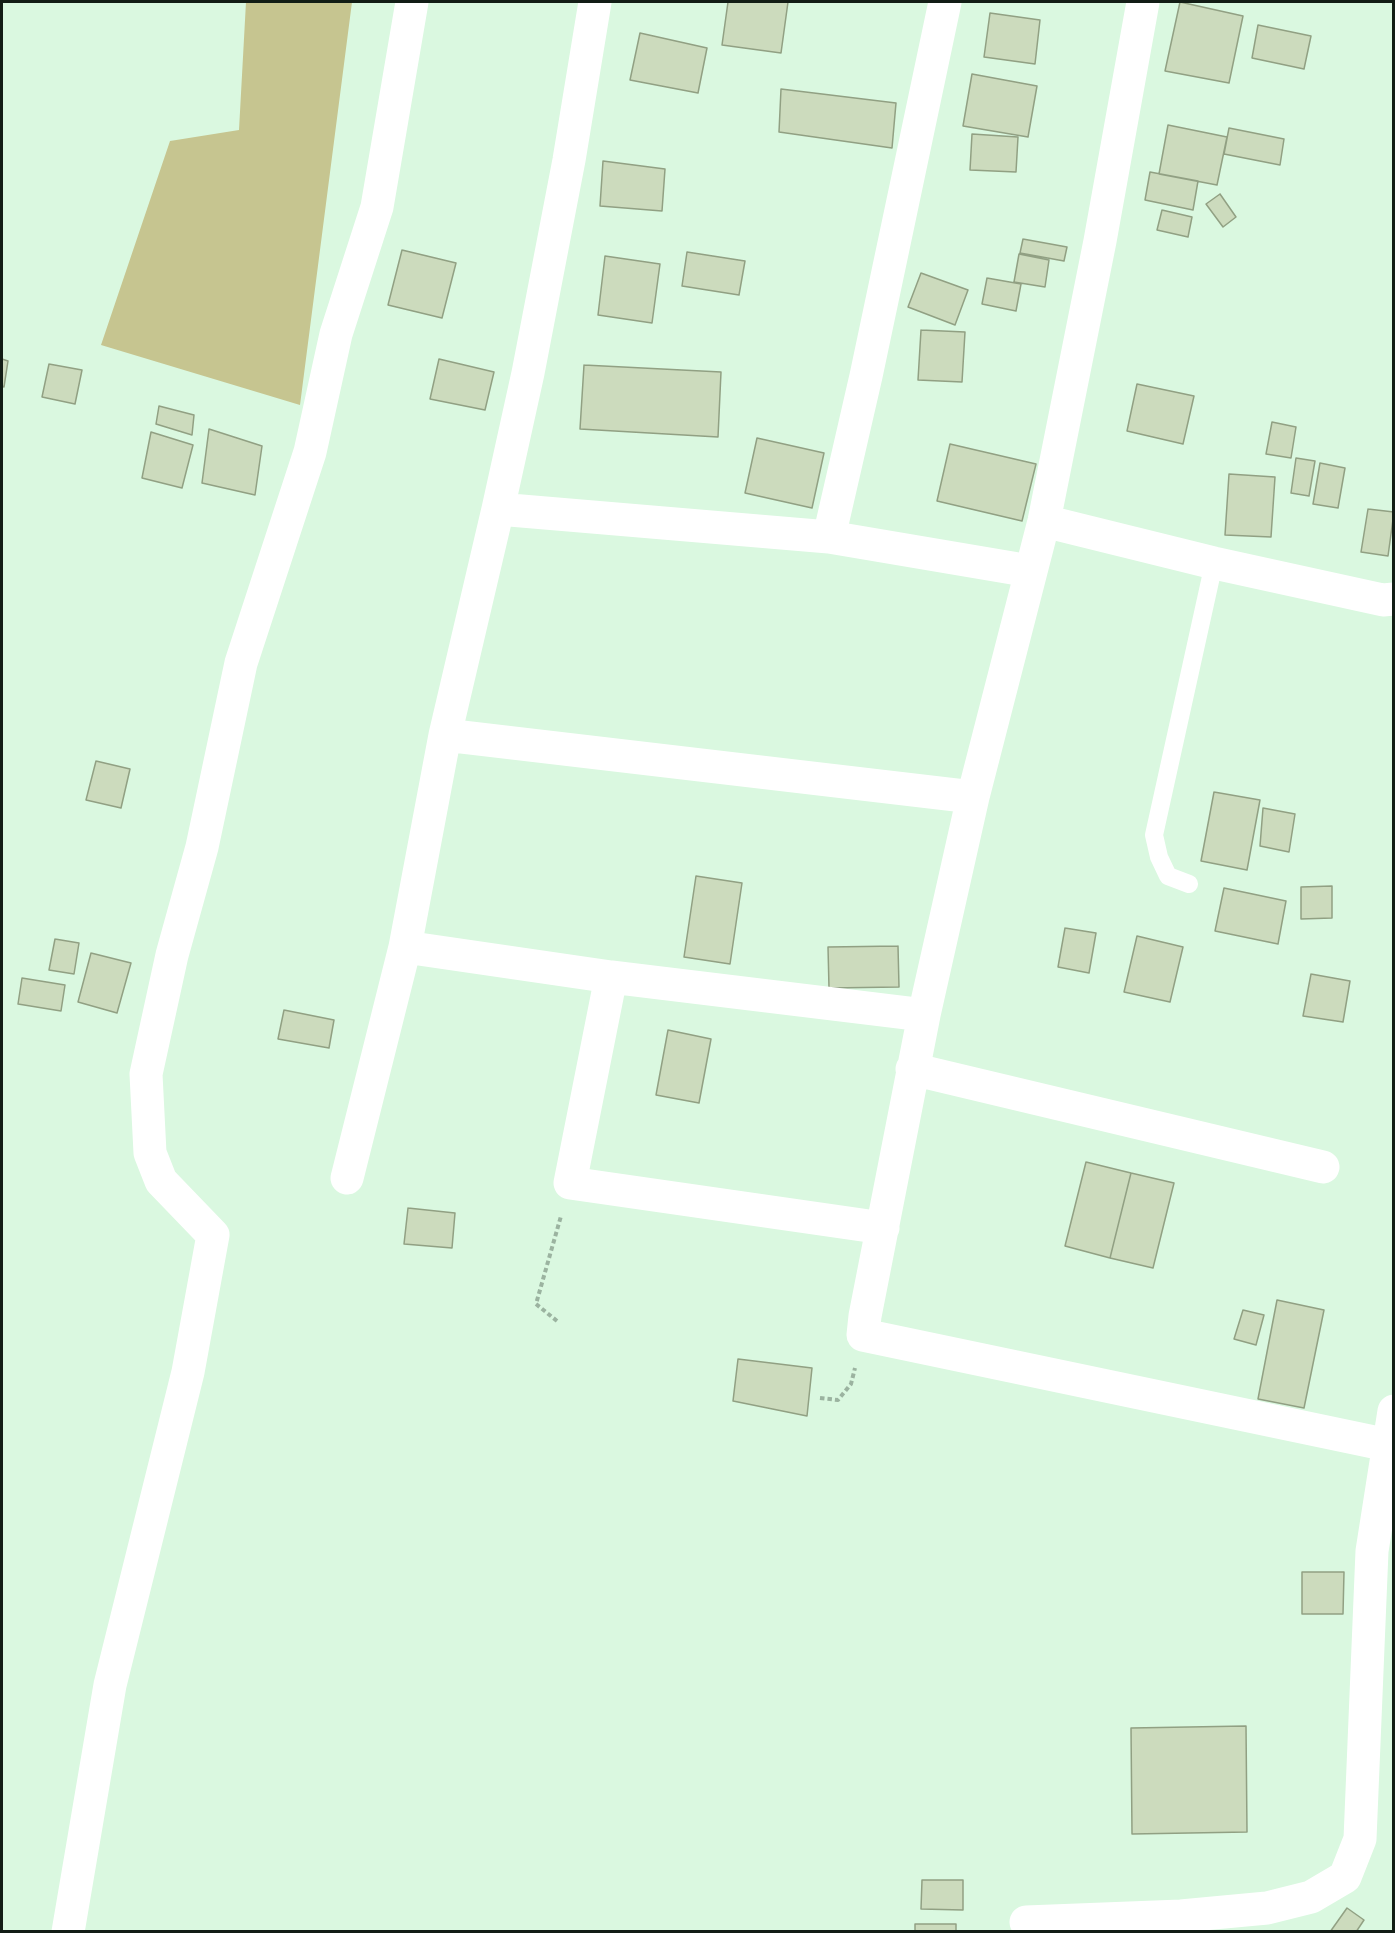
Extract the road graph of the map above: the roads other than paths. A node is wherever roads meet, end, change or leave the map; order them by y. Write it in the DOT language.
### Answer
graph roads {
  1 [pos="412,2"];
  2 [pos="595,2"];
  3 [pos="945,2"];
  4 [pos="1143,2"];
  5 [pos="498,508"];
  6 [pos="1044,521"];
  7 [pos="829,537"];
  8 [pos="1214,563"];
  9 [pos="1030,571"];
  10 [pos="1394,599"];
  11 [pos="445,735"];
  12 [pos="974,797"];
  13 [pos="1189,884"];
  14 [pos="405,947"];
  15 [pos="611,977"];
  16 [pos="924,1015"];
  17 [pos="912,1069"];
  18 [pos="1323,1167"];
  19 [pos="346,1178"];
  20 [pos="883,1228"];
  21 [pos="1394,1410"];
  22 [pos="1388,1445"];
  23 [pos="1026,1922"];
  24 [pos="68,1932"];
  1 -- 24 [label="street"];
  2 -- 5 [label="street"];
  3 -- 7 [label="street"];
  4 -- 6 [label="street"];
  5 -- 7 [label="street"];
  5 -- 11 [label="street"];
  6 -- 8 [label="street"];
  6 -- 9 [label="street"];
  7 -- 9 [label="street"];
  8 -- 10 [label="street"];
  8 -- 13 [label="lane"];
  9 -- 12 [label="street"];
  11 -- 12 [label="street"];
  11 -- 14 [label="street"];
  12 -- 16 [label="street"];
  14 -- 15 [label="street"];
  14 -- 19 [label="street"];
  15 -- 16 [label="street"];
  15 -- 20 [label="street"];
  16 -- 17 [label="street"];
  17 -- 18 [label="street"];
  17 -- 20 [label="street"];
  20 -- 22 [label="street"];
  21 -- 22 [label="street"];
  22 -- 23 [label="street"];
}
